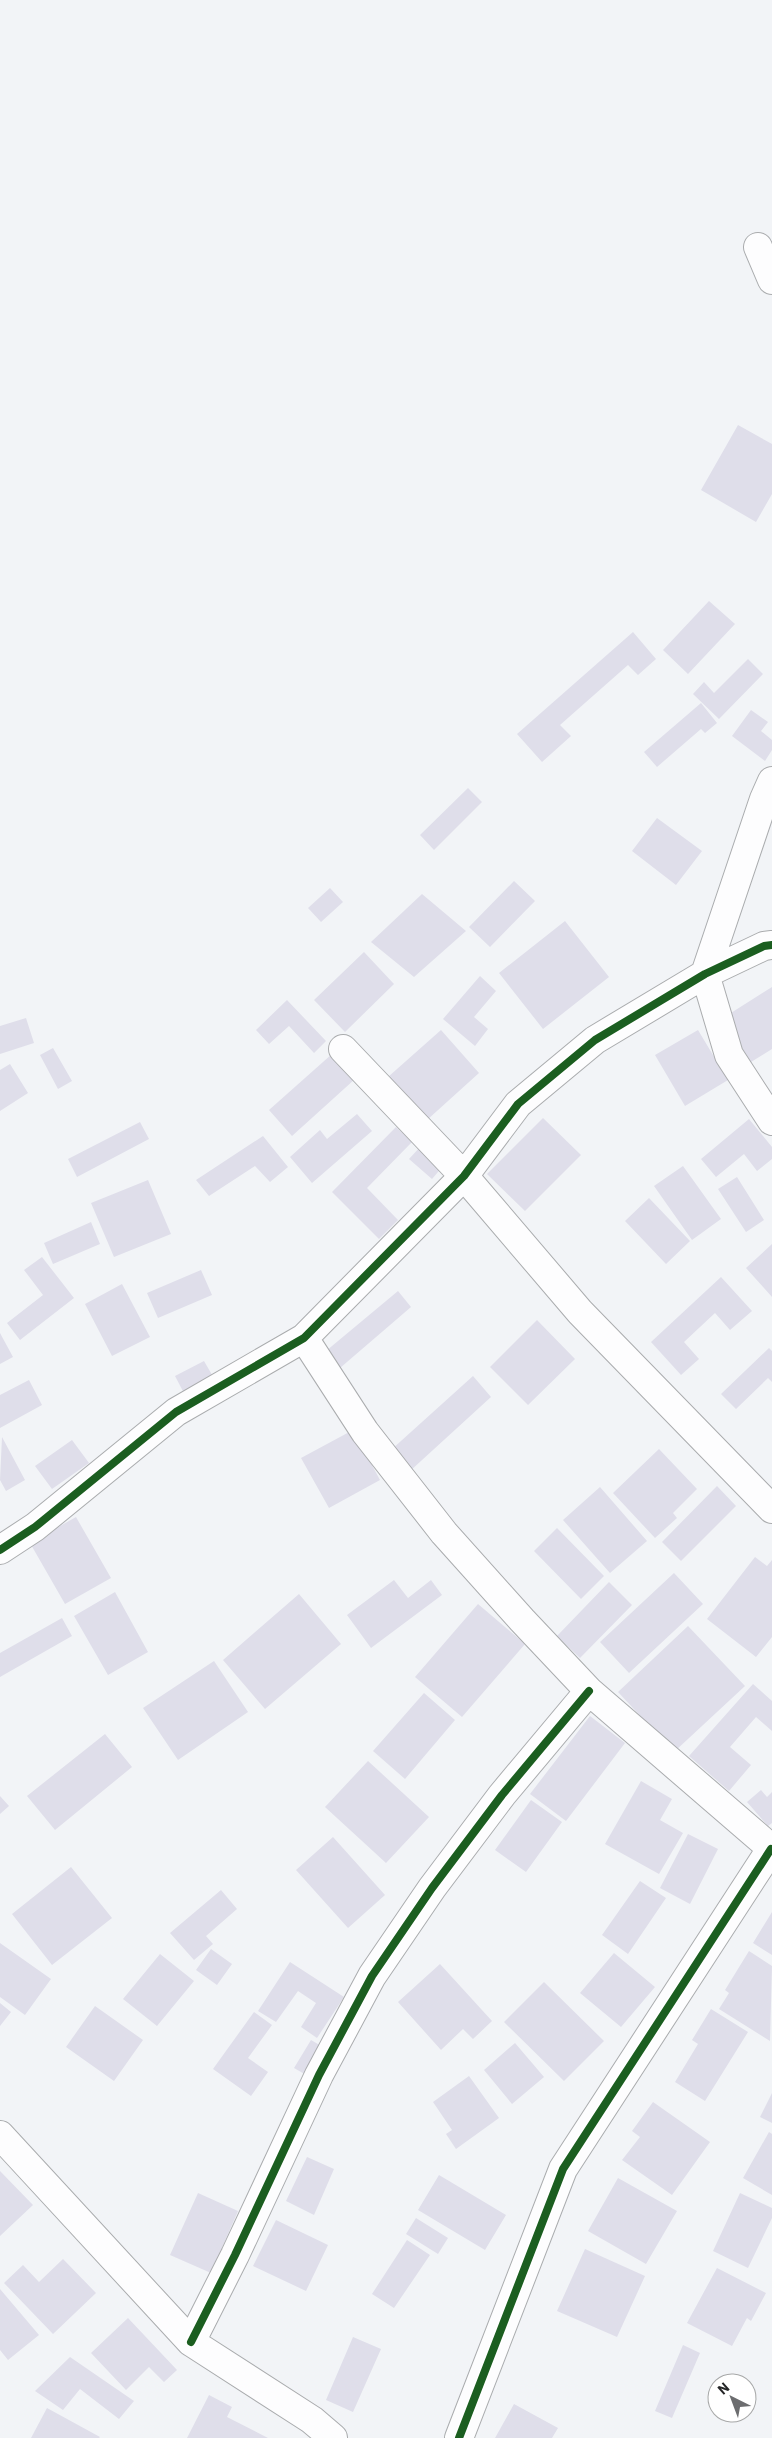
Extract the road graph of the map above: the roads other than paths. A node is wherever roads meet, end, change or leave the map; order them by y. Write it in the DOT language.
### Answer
graph roads {
  1 [pos="758,247"];
  2 [pos="772,280"];
  3 [pos="772,781"];
  4 [pos="769,942"];
  5 [pos="706,974"];
  6 [pos="343,1049"];
  7 [pos="772,1121"];
  8 [pos="464,1176"];
  9 [pos="304,1338"];
  10 [pos="772,1509"];
  11 [pos="0,1550"];
  12 [pos="590,1691"];
  13 [pos="772,1849"];
  14 [pos="0,2135"];
  15 [pos="191,2342"];
  16 [pos="333,2438"];
  17 [pos="459,2438"];
  1 -- 2 [label="street"];
  3 -- 5 [label="street"];
  4 -- 5 [label="street"];
  5 -- 7 [label="street"];
  5 -- 8 [label="street"];
  6 -- 8 [label="street"];
  8 -- 9 [label="street"];
  8 -- 10 [label="street"];
  9 -- 11 [label="street"];
  9 -- 12 [label="street"];
  12 -- 13 [label="street"];
  12 -- 15 [label="street"];
  13 -- 17 [label="street"];
  14 -- 15 [label="street"];
  15 -- 16 [label="street"];
}
